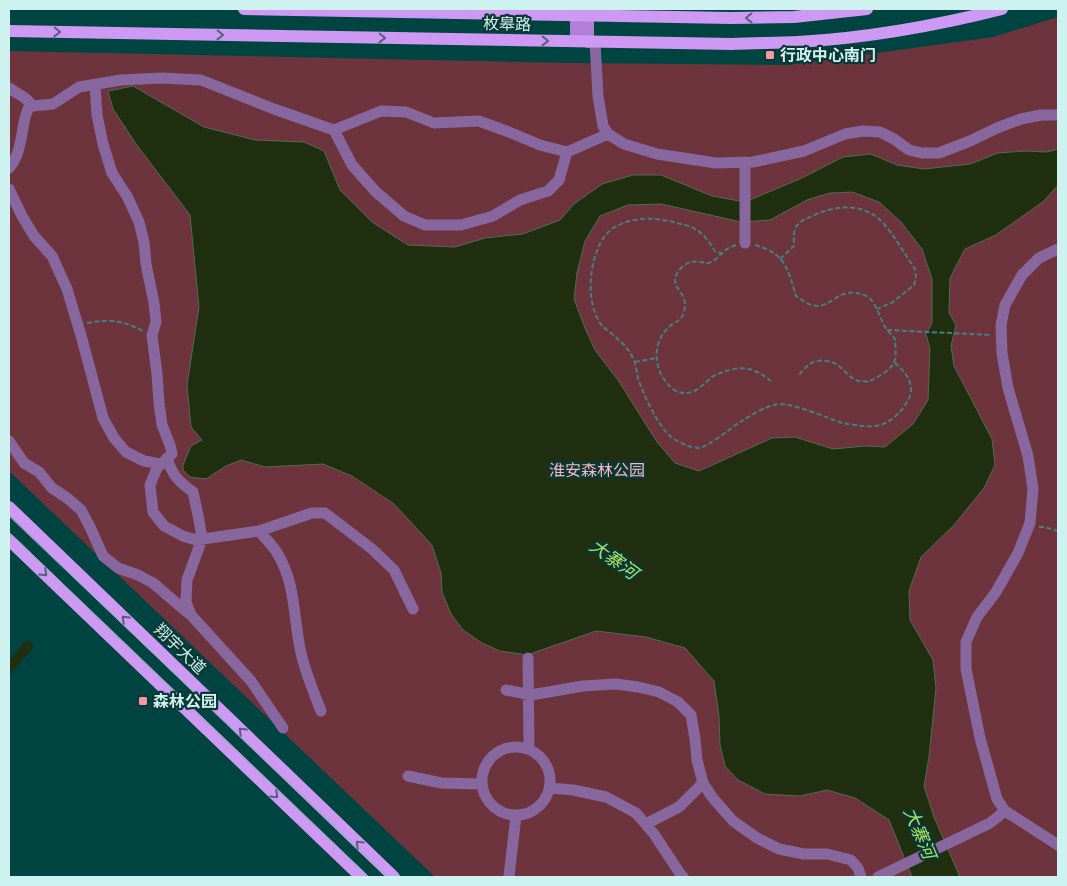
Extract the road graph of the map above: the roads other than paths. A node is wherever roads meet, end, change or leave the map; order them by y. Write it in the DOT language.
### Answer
graph roads {
  1 [pos="244,9"];
  2 [pos="867,9"];
  3 [pos="1002,9"];
  4 [pos="582,12"];
  5 [pos="9,31"];
  6 [pos="586,42"];
  7 [pos="95,85"];
  8 [pos="9,88"];
  9 [pos="30,103"];
  10 [pos="1058,115"];
  11 [pos="334,130"];
  12 [pos="608,134"];
  13 [pos="567,152"];
  14 [pos="745,162"];
  15 [pos="9,168"];
  16 [pos="9,189"];
  17 [pos="745,243"];
  18 [pos="1058,249"];
  19 [pos="9,441"];
  20 [pos="164,461"];
  21 [pos="9,507"];
  22 [pos="259,531"];
  23 [pos="202,539"];
  24 [pos="9,540"];
  25 [pos="414,608"];
  26 [pos="191,615"];
  27 [pos="528,658"];
  28 [pos="506,690"];
  29 [pos="529,694"];
  30 [pos="321,710"];
  31 [pos="283,728"];
  32 [pos="529,749"];
  33 [pos="408,776"];
  34 [pos="703,782"];
  35 [pos="481,784"];
  36 [pos="550,788"];
  37 [pos="1005,811"];
  38 [pos="516,816"];
  39 [pos="646,824"];
  40 [pos="1058,845"];
  41 [pos="509,876"];
  42 [pos="362,877"];
  43 [pos="394,877"];
  44 [pos="683,877"];
  45 [pos="861,877"];
  46 [pos="878,877"];
  1 -- 4 [label="main road, 枚皋路"];
  2 -- 4 [label="main road, 枚皋路, one-way"];
  3 -- 6 [label="main road, 枚皋路"];
  4 -- 6 [label="street"];
  5 -- 6 [label="main road, 枚皋路, one-way"];
  6 -- 12 [label="street"];
  7 -- 9 [label="street"];
  7 -- 11 [label="street"];
  7 -- 20 [label="street"];
  8 -- 9 [label="street"];
  9 -- 15 [label="street"];
  10 -- 14 [label="street"];
  11 -- 13 [label="street"];
  11 -- 13 [label="street"];
  12 -- 13 [label="street"];
  12 -- 14 [label="street"];
  14 -- 17 [label="street"];
  16 -- 20 [label="street"];
  18 -- 37 [label="street"];
  19 -- 26 [label="street"];
  20 -- 23 [label="street"];
  20 -- 23 [label="street"];
  43 -- 21 [label="main road, 翔宇大道, one-way"];
  22 -- 23 [label="street"];
  22 -- 25 [label="street"];
  22 -- 30 [label="street"];
  23 -- 26 [label="street"];
  24 -- 42 [label="main road, one-way"];
  26 -- 31 [label="street"];
  27 -- 29 [label="street"];
  28 -- 29 [label="street"];
  29 -- 32 [label="street"];
  29 -- 34 [label="street"];
  32 -- 35 [label="street"];
  32 -- 36 [label="street"];
  33 -- 35 [label="street"];
  34 -- 39 [label="street"];
  34 -- 45 [label="street"];
  35 -- 38 [label="street"];
  36 -- 38 [label="street"];
  36 -- 39 [label="street"];
  37 -- 40 [label="street"];
  37 -- 46 [label="street"];
  38 -- 41 [label="street"];
  39 -- 44 [label="street"];
}
